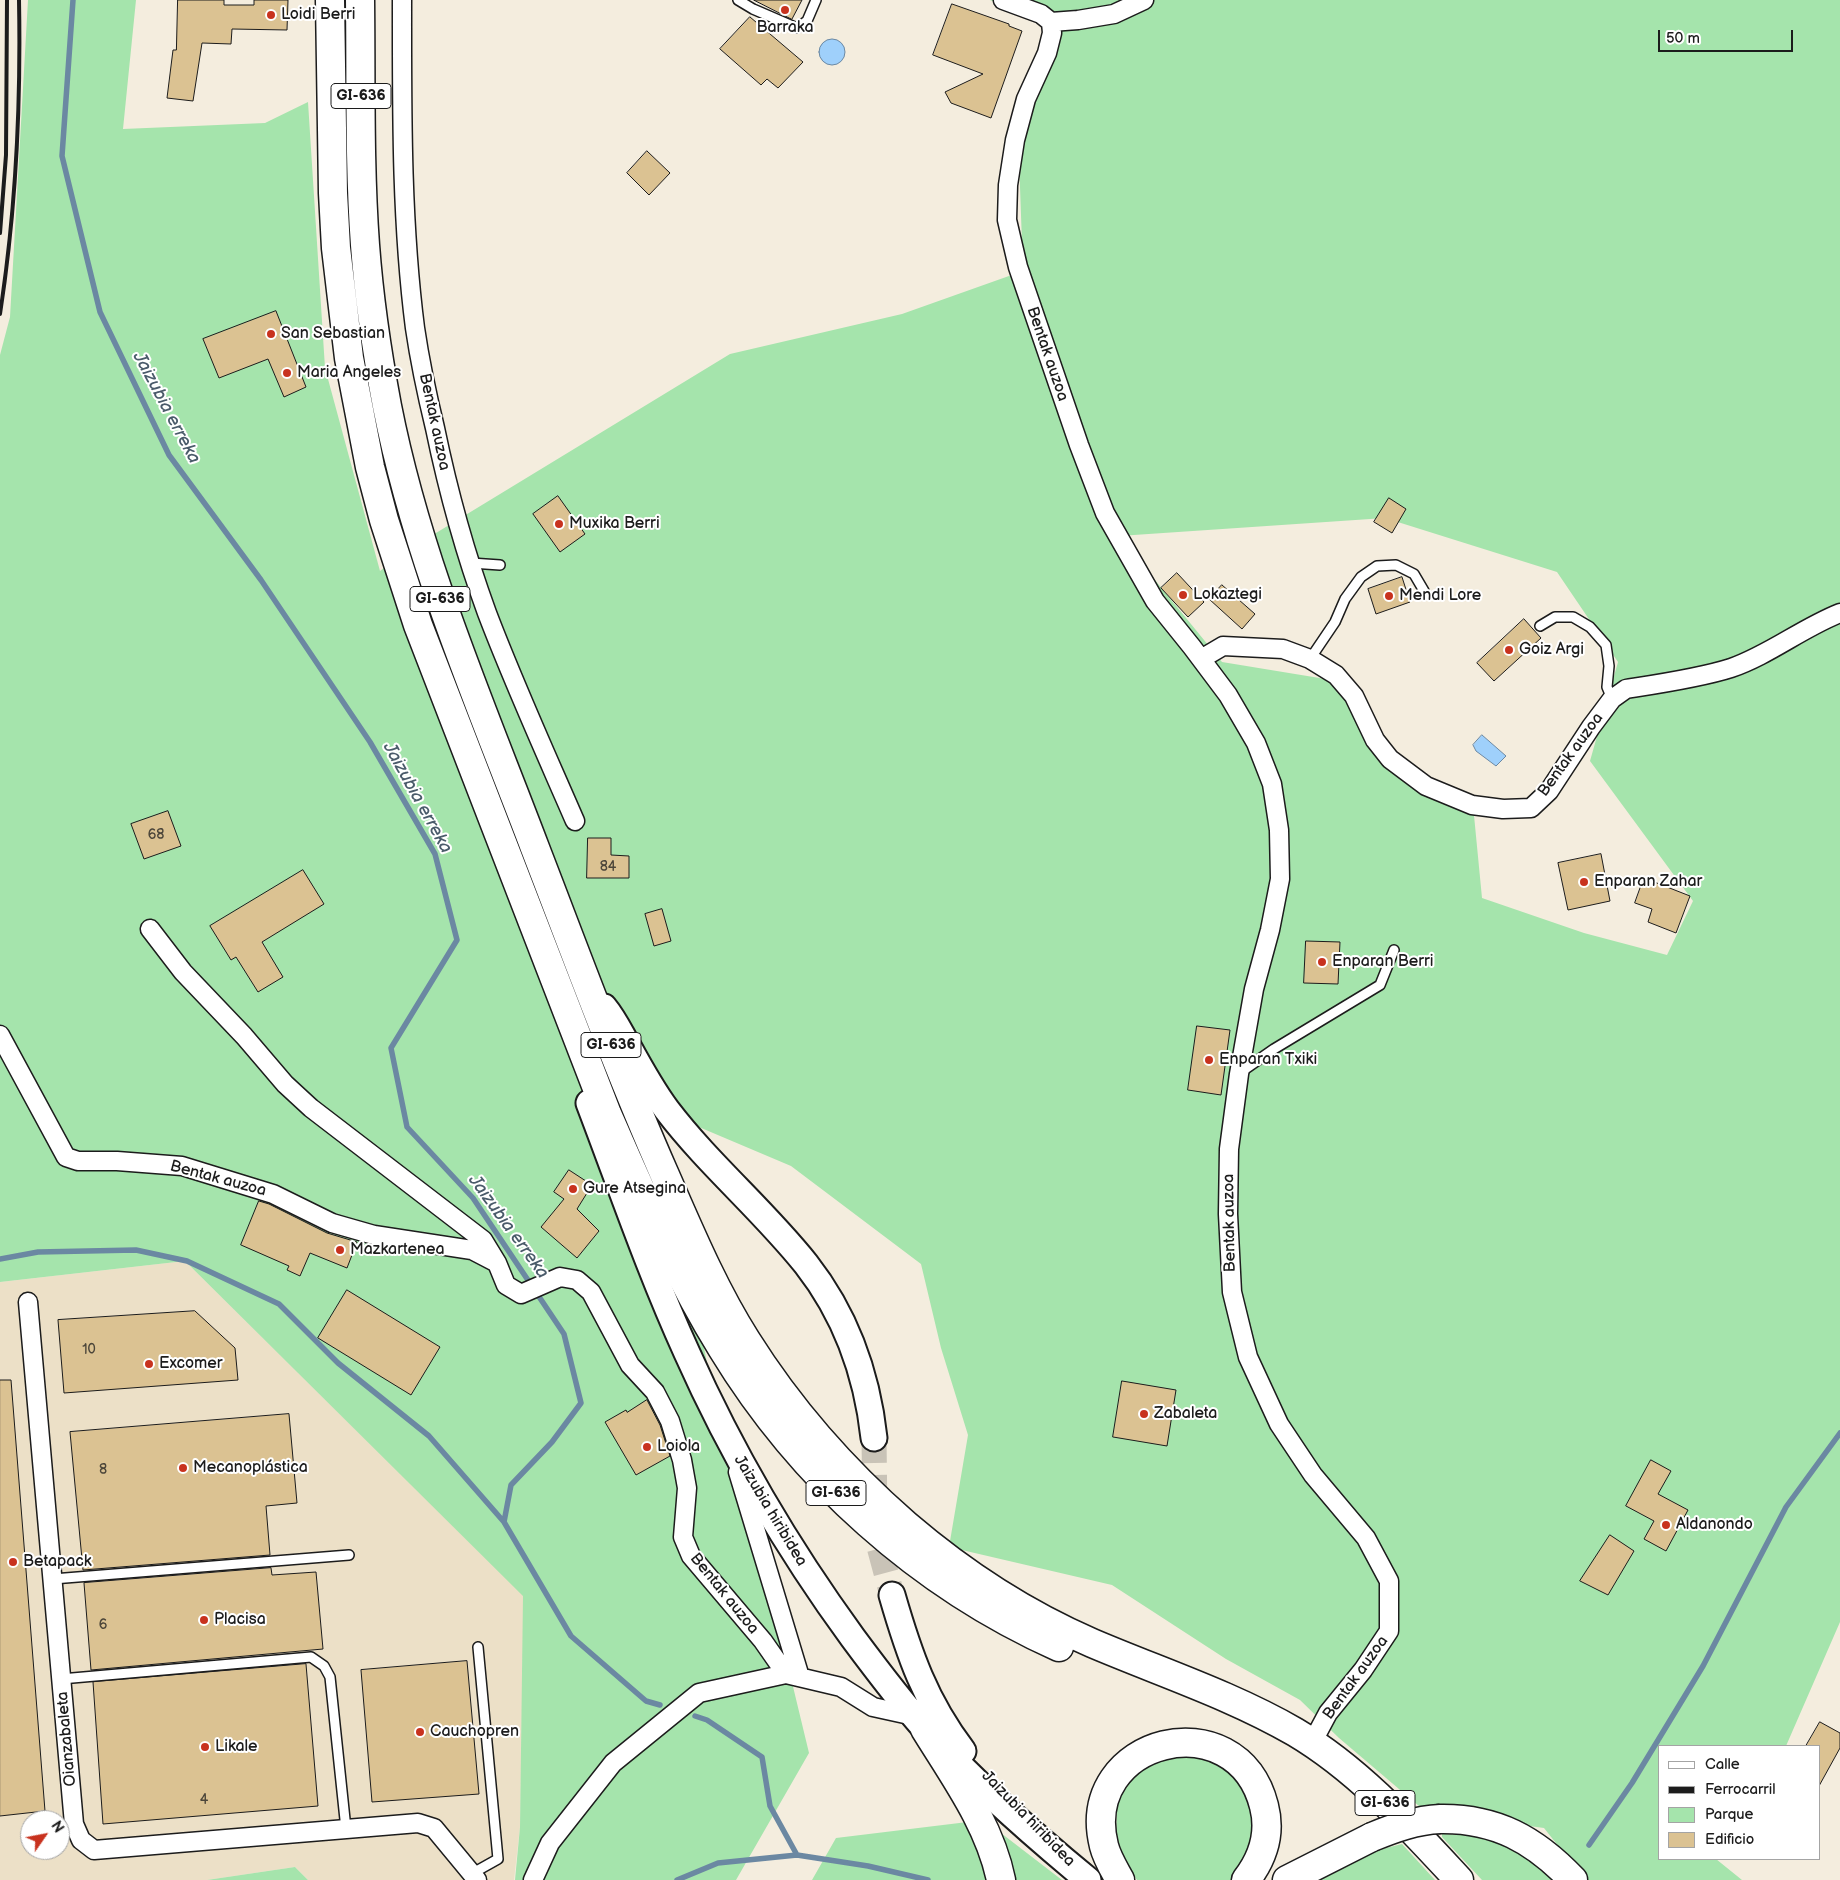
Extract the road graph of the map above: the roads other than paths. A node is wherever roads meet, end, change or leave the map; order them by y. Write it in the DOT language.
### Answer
graph roads {
  1 [pos="330,0"];
  2 [pos="360,0"];
  3 [pos="402,0"];
  4 [pos="738,0"];
  5 [pos="816,0"];
  6 [pos="1003,0"];
  7 [pos="1144,0"];
  8 [pos="1051,22"];
  9 [pos="471,563"];
  10 [pos="500,565"];
  11 [pos="1424,590"];
  12 [pos="1840,613"];
  13 [pos="1540,626"];
  14 [pos="1201,659"];
  15 [pos="1310,659"];
  16 [pos="1612,699"];
  17 [pos="575,821"];
  18 [pos="150,929"];
  19 [pos="1394,950"];
  20 [pos="589,988"];
  21 [pos="0,1035"];
  22 [pos="585,1060"];
  23 [pos="1239,1074"];
  24 [pos="497,1263"];
  25 [pos="28,1302"];
  26 [pos="874,1438"];
  27 [pos="729,1439"];
  28 [pos="349,1554"];
  29 [pos="53,1579"];
  30 [pos="892,1595"];
  31 [pos="478,1647"];
  32 [pos="793,1675"];
  33 [pos="61,1679"];
  34 [pos="920,1722"];
  35 [pos="1278,1723"];
  36 [pos="1312,1743"];
  37 [pos="346,1829"];
  38 [pos="475,1876"];
  39 [pos="533,1880"];
  40 [pos="1001,1880"];
  41 [pos="1120,1880"];
  42 [pos="1246,1880"];
  43 [pos="1287,1880"];
  44 [pos="1459,1880"];
  45 [pos="1573,1880"];
  1 -- 22 [label="main road, GI-636"];
  2 -- 20 [label="main road, GI-636"];
  3 -- 9 [label="street, Bentak auzoa"];
  4 -- 5 [label="lane"];
  6 -- 8 [label="street"];
  7 -- 8 [label="street"];
  8 -- 14 [label="street, Bentak auzoa"];
  9 -- 10 [label="lane"];
  9 -- 17 [label="street, Bentak auzoa"];
  11 -- 15 [label="lane"];
  12 -- 16 [label="street, Bentak auzoa"];
  13 -- 16 [label="lane"];
  14 -- 15 [label="street, Bentak auzoa"];
  14 -- 23 [label="street, Bentak auzoa"];
  15 -- 16 [label="street, Bentak auzoa"];
  18 -- 24 [label="street, Bentak auzoa"];
  19 -- 23 [label="lane"];
  20 -- 26 [label="main road"];
  20 -- 35 [label="main road, GI-636"];
  21 -- 24 [label="street, Bentak auzoa"];
  22 -- 27 [label="main road, Jaizubia hiribidea"];
  22 -- 35 [label="main road, GI-636"];
  23 -- 36 [label="street, Bentak auzoa"];
  24 -- 32 [label="street, Bentak auzoa"];
  25 -- 29 [label="street, Oianzabaleta"];
  27 -- 32 [label="street"];
  27 -- 34 [label="main road, Jaizubia hiribidea"];
  28 -- 29 [label="lane"];
  29 -- 33 [label="street, Oianzabaleta"];
  30 -- 34 [label="main road, Jaizubia hiribidea"];
  31 -- 38 [label="lane"];
  32 -- 34 [label="street"];
  32 -- 39 [label="street"];
  33 -- 37 [label="street, Oianzabaleta"];
  33 -- 37 [label="lane"];
  34 -- 40 [label="main road"];
  35 -- 36 [label="main road, GI-636"];
  36 -- 44 [label="main road, GI-636"];
  37 -- 38 [label="street, Oianzabaleta"];
  41 -- 42 [label="main road"];
  43 -- 45 [label="main road, bridge"];
}
